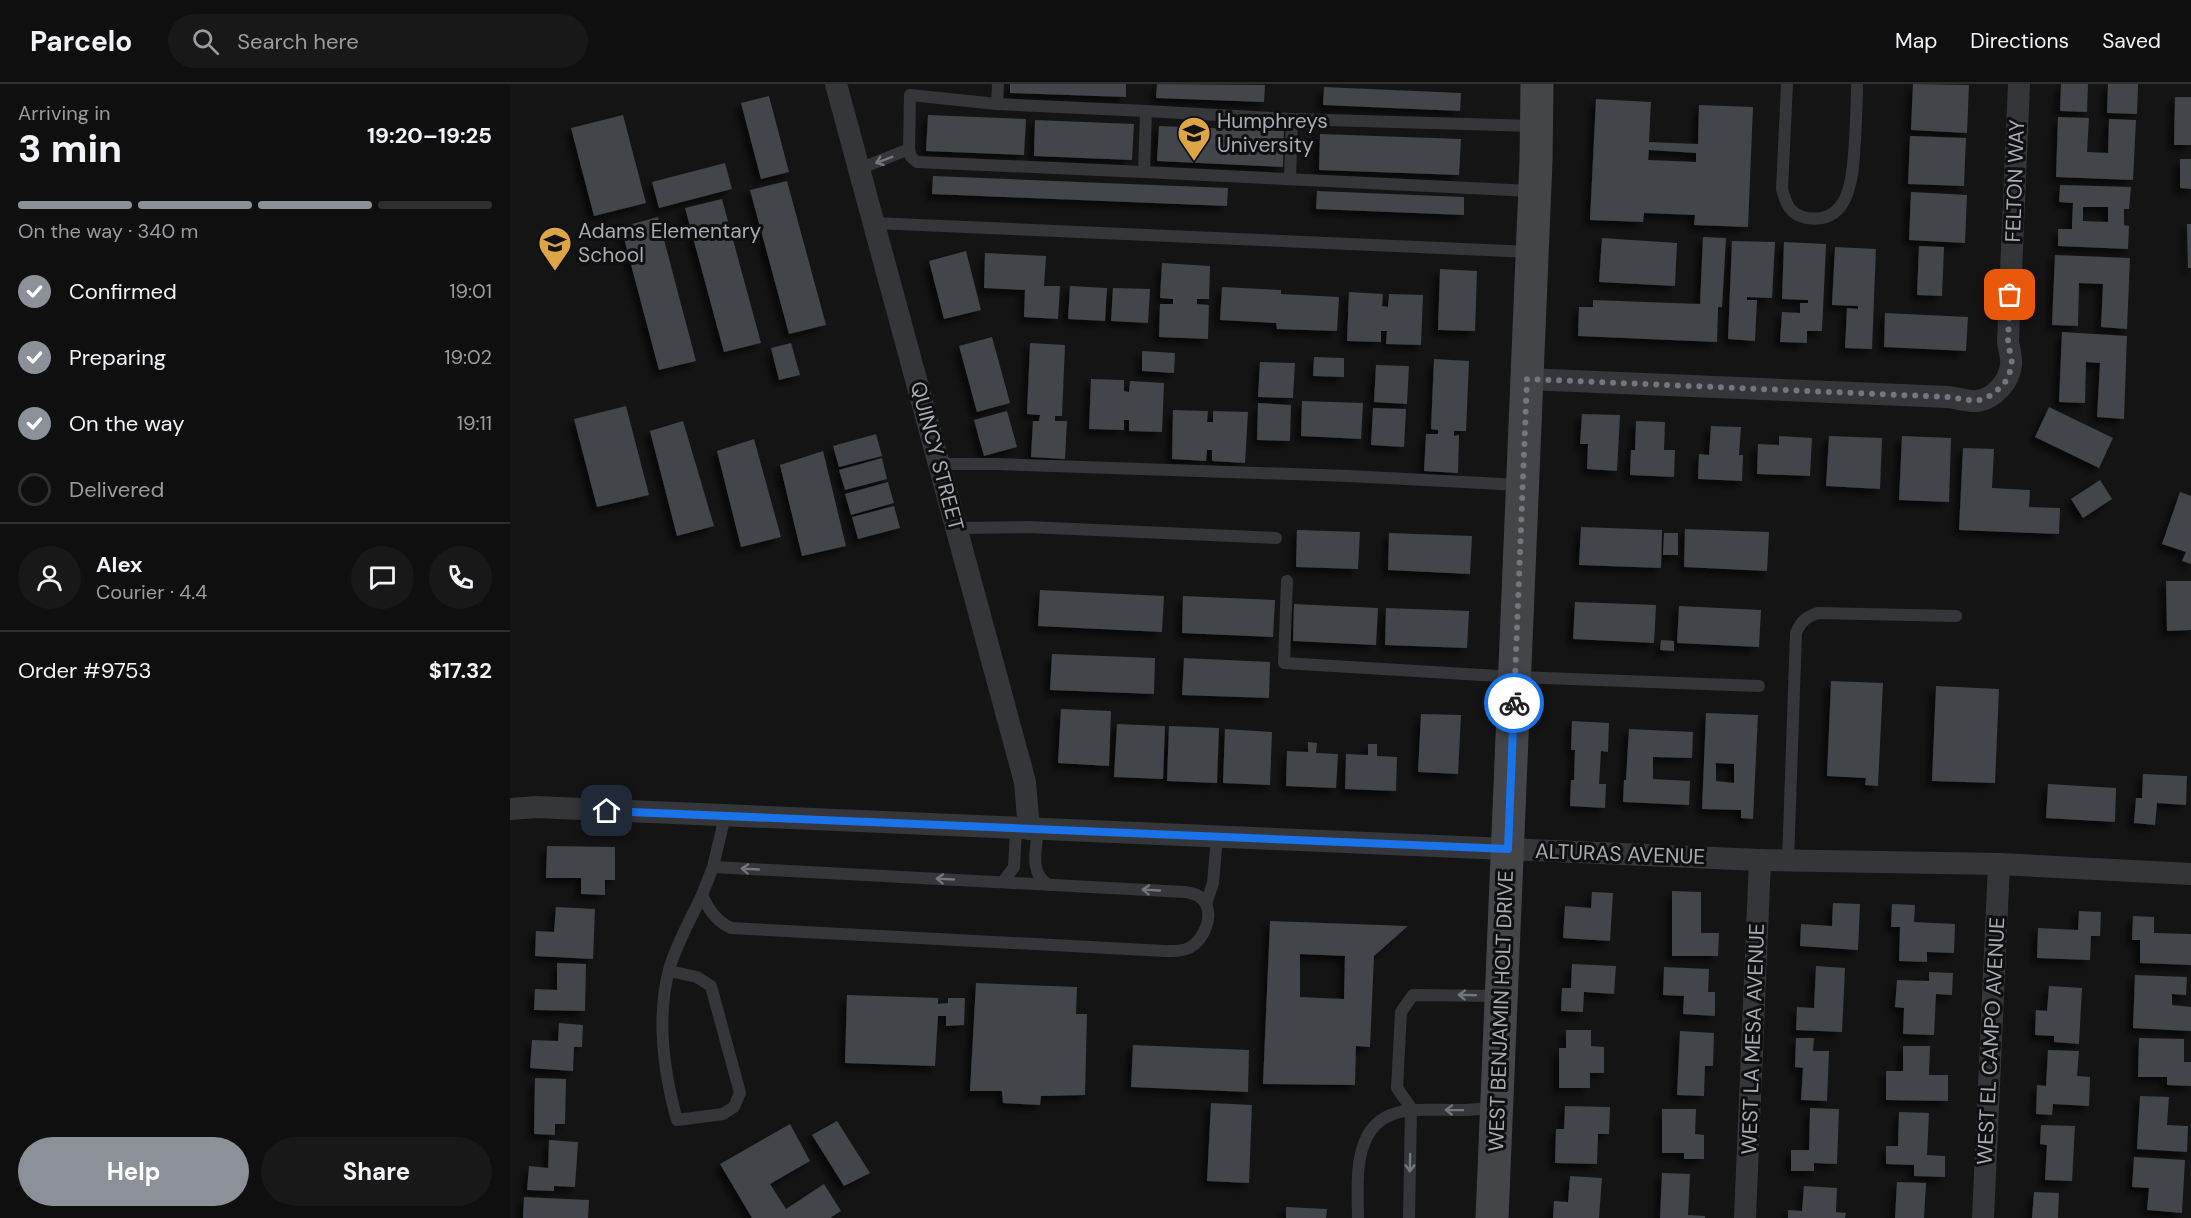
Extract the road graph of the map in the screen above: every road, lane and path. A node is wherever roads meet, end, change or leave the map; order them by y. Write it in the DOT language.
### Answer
graph roads {
  1 [pos="836,84"];
  2 [pos="998,84"];
  3 [pos="1537,84"];
  4 [pos="1787,84"];
  5 [pos="1857,84"];
  6 [pos="2019,84"];
  7 [pos="910,90"];
  8 [pos="997,104"];
  9 [pos="1146,111"];
  10 [pos="1292,119"];
  11 [pos="1537,126"];
  12 [pos="909,149"];
  13 [pos="859,169"];
  14 [pos="1144,172"];
  15 [pos="1290,179"];
  16 [pos="1535,192"];
  17 [pos="874,223"];
  18 [pos="1532,252"];
  19 [pos="1527,379"];
  20 [pos="939,464"];
  21 [pos="1523,485"];
  22 [pos="957,528"];
  23 [pos="1276,538"];
  24 [pos="1287,581"];
  25 [pos="1956,616"];
  26 [pos="1515,677"];
  27 [pos="1760,686"];
  28 [pos="510,809"];
  29 [pos="725,816"];
  30 [pos="1028,829"];
  31 [pos="1217,837"];
  32 [pos="1508,849"];
  33 [pos="1760,860"];
  34 [pos="1788,861"];
  35 [pos="1999,864"];
  36 [pos="712,867"];
  37 [pos="2191,874"];
  38 [pos="1003,882"];
  39 [pos="1048,885"];
  40 [pos="702,895"];
  41 [pos="1206,904"];
  42 [pos="669,971"];
  43 [pos="1502,997"];
  44 [pos="1497,1107"];
  45 [pos="1411,1108"];
  46 [pos="1358,1218"];
  47 [pos="1409,1218"];
  48 [pos="1492,1218"];
  49 [pos="1745,1218"];
  50 [pos="1983,1218"];
  1 -- 13 [label="street, QUINCY STREET"];
  2 -- 8 [label="lane"];
  3 -- 11 [label="main road, WEST BENJAMIN HOLT DRIVE"];
  4 -- 5 [label="lane"];
  6 -- 19 [label="street, FELTON WAY"];
  7 -- 8 [label="lane"];
  7 -- 12 [label="lane"];
  8 -- 9 [label="lane"];
  9 -- 10 [label="lane"];
  9 -- 14 [label="lane"];
  10 -- 11 [label="lane"];
  10 -- 15 [label="lane"];
  11 -- 16 [label="main road, WEST BENJAMIN HOLT DRIVE"];
  12 -- 13 [label="lane, one-way"];
  12 -- 14 [label="lane"];
  13 -- 17 [label="street, QUINCY STREET"];
  14 -- 15 [label="lane"];
  15 -- 16 [label="lane"];
  16 -- 18 [label="main road, WEST BENJAMIN HOLT DRIVE"];
  17 -- 18 [label="lane"];
  17 -- 20 [label="street, QUINCY STREET"];
  18 -- 19 [label="main road, WEST BENJAMIN HOLT DRIVE"];
  19 -- 21 [label="main road, WEST BENJAMIN HOLT DRIVE"];
  20 -- 21 [label="lane"];
  20 -- 22 [label="street, QUINCY STREET"];
  21 -- 26 [label="main road, WEST BENJAMIN HOLT DRIVE"];
  22 -- 23 [label="lane"];
  22 -- 30 [label="street, QUINCY STREET"];
  24 -- 26 [label="lane"];
  25 -- 34 [label="lane"];
  26 -- 27 [label="lane"];
  26 -- 32 [label="main road, WEST BENJAMIN HOLT DRIVE"];
  28 -- 29 [label="street, ALTURAS AVENUE"];
  29 -- 30 [label="street, ALTURAS AVENUE"];
  29 -- 36 [label="lane"];
  30 -- 31 [label="street, ALTURAS AVENUE"];
  30 -- 38 [label="lane"];
  30 -- 39 [label="lane"];
  31 -- 32 [label="street, ALTURAS AVENUE"];
  31 -- 41 [label="lane"];
  32 -- 33 [label="street, ALTURAS AVENUE"];
  32 -- 43 [label="main road, WEST BENJAMIN HOLT DRIVE"];
  33 -- 34 [label="street, ALTURAS AVENUE"];
  33 -- 49 [label="street, WEST LA MESA AVENUE"];
  34 -- 35 [label="street, ALTURAS AVENUE"];
  35 -- 37 [label="street, ALTURAS AVENUE"];
  35 -- 50 [label="street, WEST EL CAMPO AVENUE"];
  38 -- 36 [label="lane, one-way"];
  36 -- 40 [label="lane"];
  38 -- 39 [label="lane"];
  41 -- 39 [label="lane, one-way"];
  40 -- 41 [label="lane"];
  40 -- 42 [label="lane"];
  42 -- 42 [label="lane"];
  43 -- 44 [label="main road, WEST BENJAMIN HOLT DRIVE"];
  43 -- 45 [label="lane, one-way"];
  44 -- 45 [label="lane, one-way"];
  44 -- 48 [label="main road, WEST BENJAMIN HOLT DRIVE"];
  45 -- 46 [label="lane"];
  45 -- 47 [label="lane, one-way"];
}
